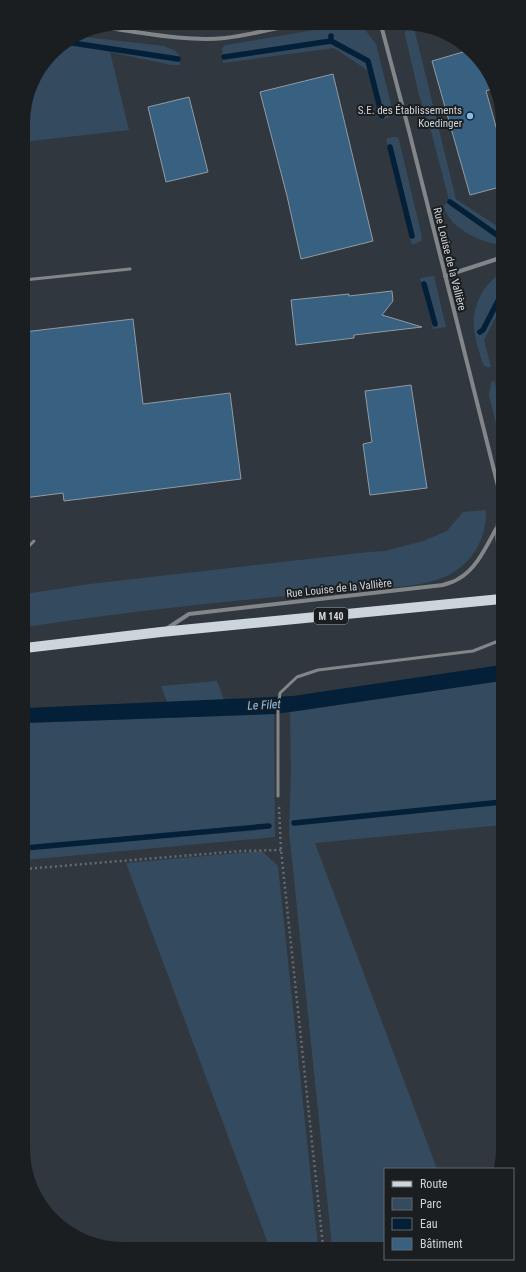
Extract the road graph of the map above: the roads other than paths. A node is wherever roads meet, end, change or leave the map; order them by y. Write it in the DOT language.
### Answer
graph roads {
  1 [pos="123,30"];
  2 [pos="266,30"];
  3 [pos="382,30"];
  4 [pos="496,259"];
  5 [pos="130,269"];
  6 [pos="445,276"];
  7 [pos="30,279"];
  8 [pos="496,478"];
  9 [pos="496,529"];
  10 [pos="34,541"];
  11 [pos="30,545"];
  12 [pos="496,599"];
  13 [pos="161,632"];
  14 [pos="496,642"];
  15 [pos="30,647"];
  16 [pos="278,796"];
  1 -- 2 [label="street"];
  3 -- 6 [label="street, Rue Louise de la Vallière"];
  4 -- 6 [label="street"];
  5 -- 7 [label="lane"];
  6 -- 8 [label="street, Rue Louise de la Vallière"];
  9 -- 13 [label="street, Rue Louise de la Vallière"];
  10 -- 11 [label="lane"];
  12 -- 13 [label="main road, M 140"];
  13 -- 15 [label="main road, M 140"];
  14 -- 16 [label="lane"];
}
